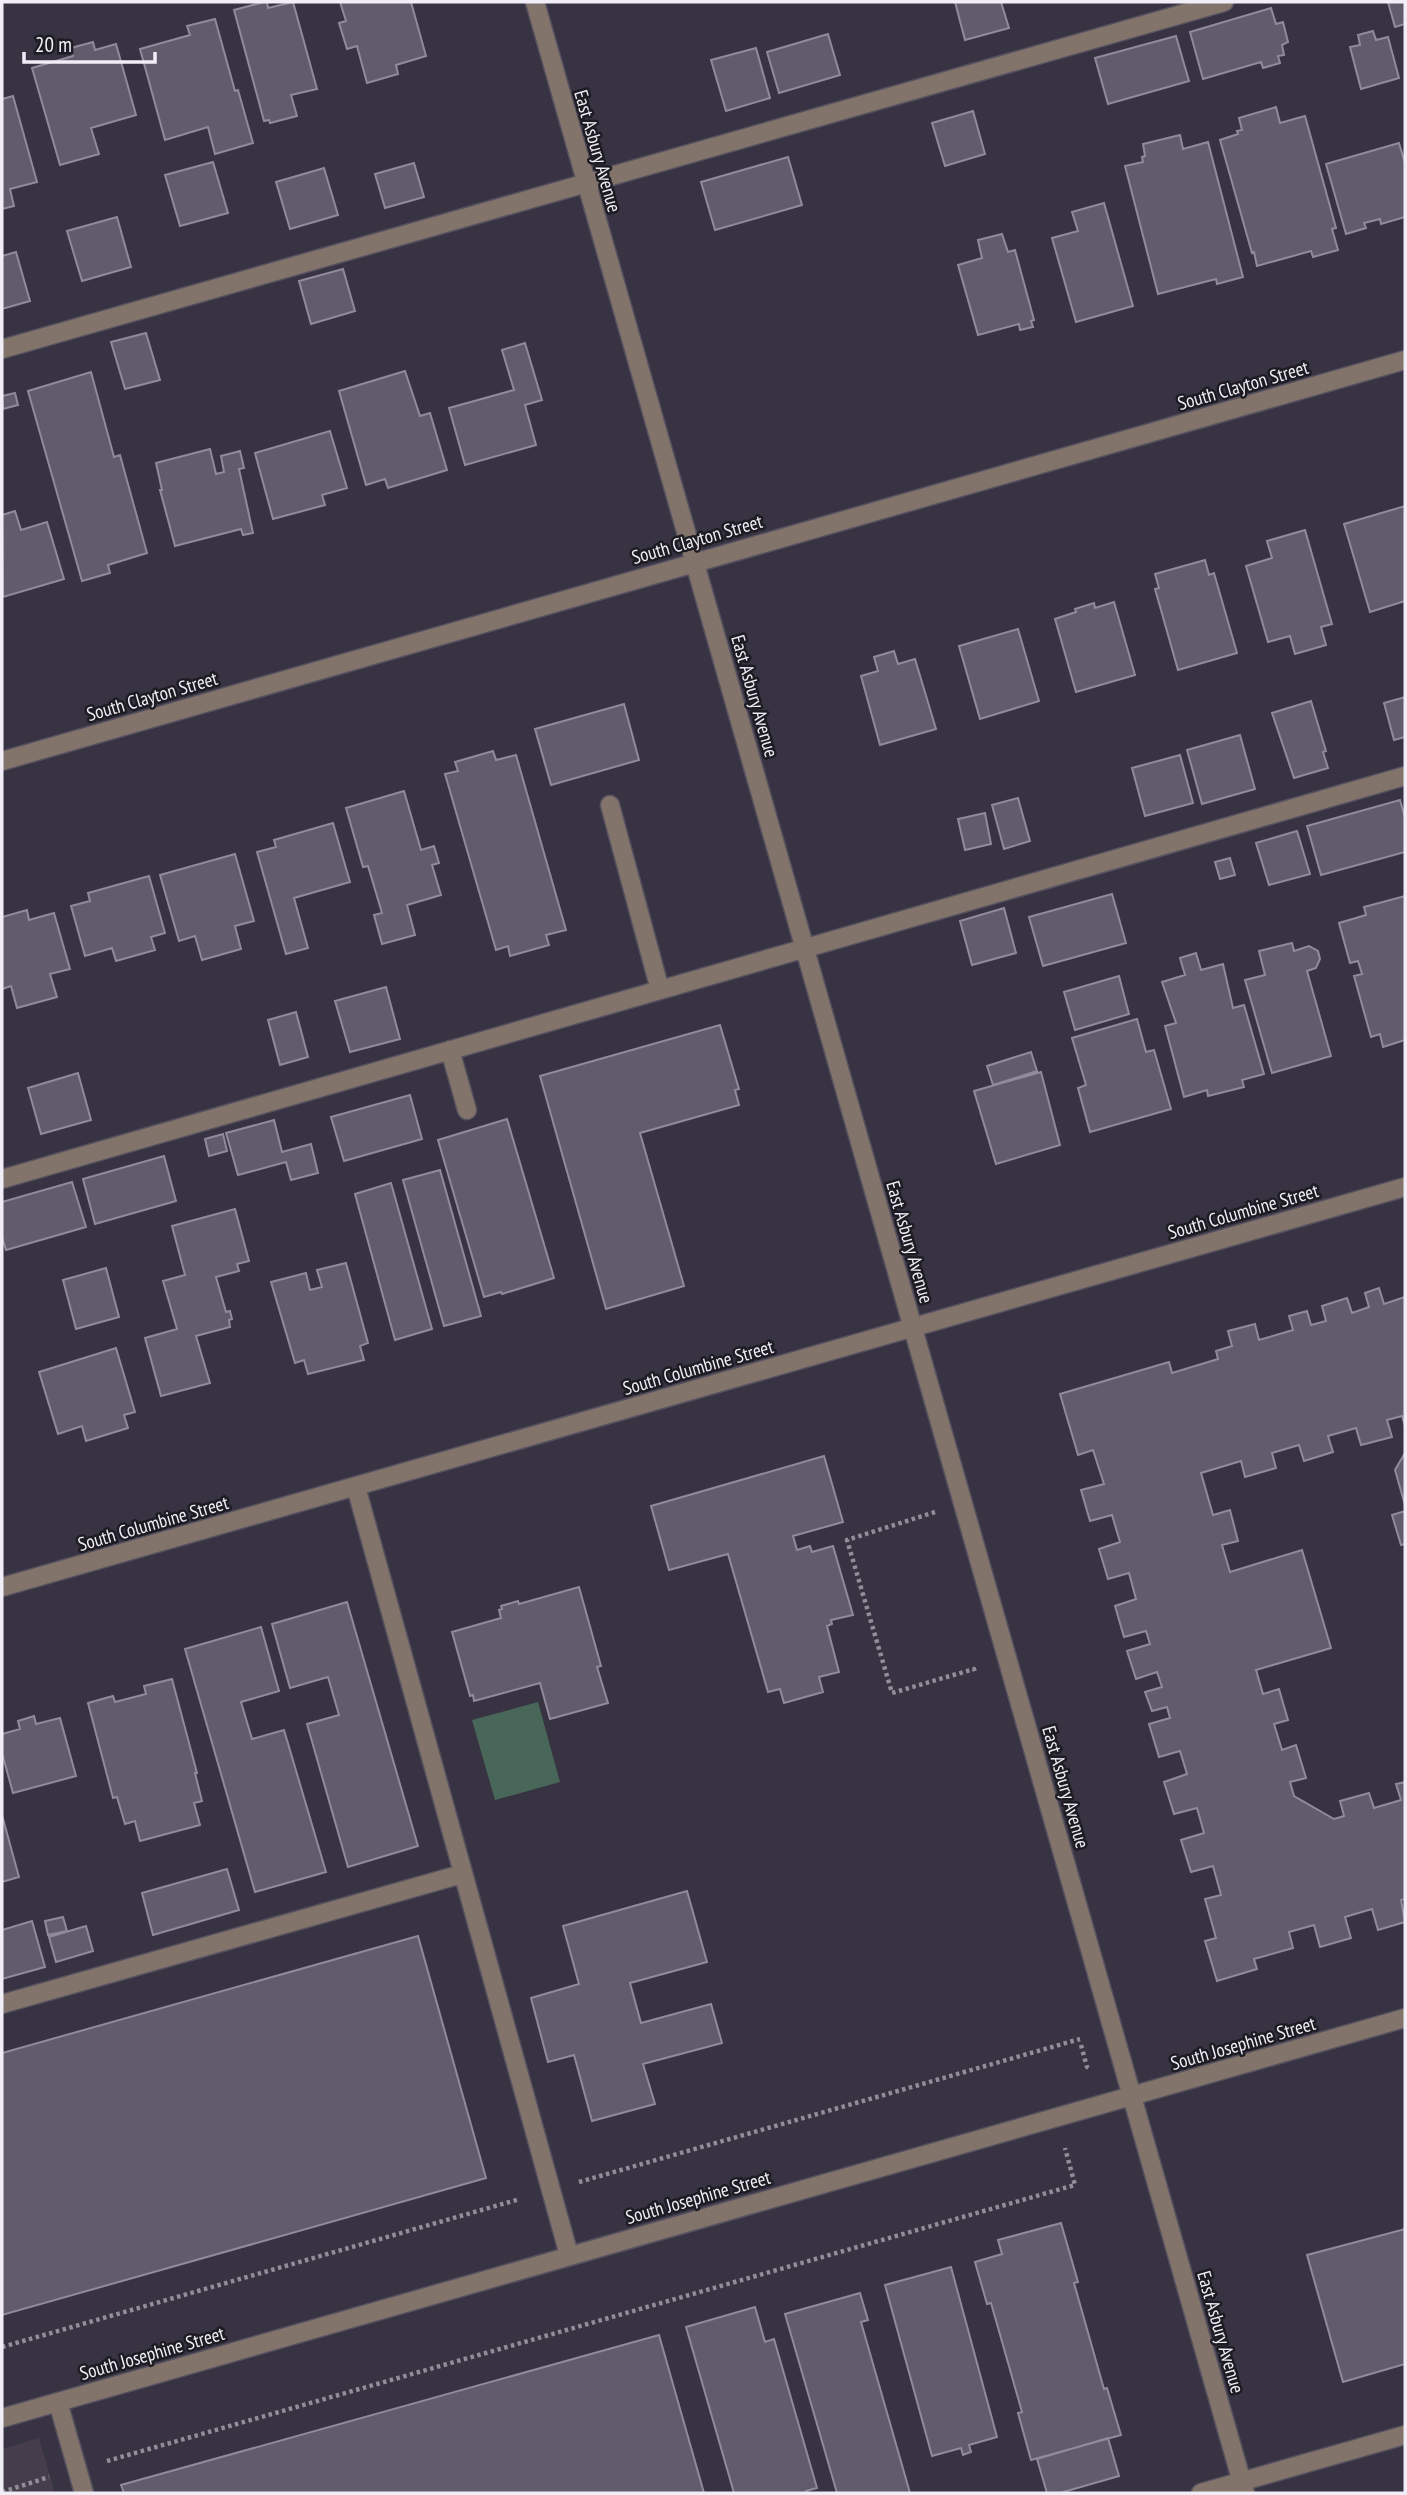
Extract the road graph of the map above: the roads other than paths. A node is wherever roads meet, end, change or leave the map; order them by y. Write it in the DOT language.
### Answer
graph roads {
  1 [pos="535,2"];
  2 [pos="1224,2"];
  3 [pos="585,183"];
  4 [pos="2,349"];
  5 [pos="1405,360"];
  6 [pos="695,562"];
  7 [pos="2,761"];
  8 [pos="1405,776"];
  9 [pos="610,805"];
  10 [pos="804,948"];
  11 [pos="660,989"];
  12 [pos="450,1050"];
  13 [pos="467,1110"];
  14 [pos="2,1179"];
  15 [pos="1405,1187"];
  16 [pos="913,1328"];
  17 [pos="356,1487"];
  18 [pos="2,1587"];
  19 [pos="462,1874"];
  20 [pos="2,2004"];
  21 [pos="1405,2018"];
  22 [pos="1132,2096"];
  23 [pos="569,2255"];
  24 [pos="58,2402"];
  25 [pos="2,2418"];
  26 [pos="1405,2435"];
  27 [pos="1243,2487"];
  28 [pos="83,2493"];
  29 [pos="1201,2493"];
  1 -- 3 [label="street, East Asbury Avenue"];
  2 -- 3 [label="street"];
  3 -- 4 [label="street"];
  3 -- 6 [label="street, East Asbury Avenue"];
  5 -- 6 [label="street, South Clayton Street"];
  6 -- 7 [label="street, South Clayton Street"];
  6 -- 10 [label="street, East Asbury Avenue"];
  8 -- 10 [label="street"];
  9 -- 11 [label="street"];
  10 -- 11 [label="street"];
  10 -- 16 [label="street, East Asbury Avenue"];
  11 -- 12 [label="street"];
  12 -- 13 [label="street"];
  12 -- 14 [label="street"];
  15 -- 16 [label="street, South Columbine Street"];
  16 -- 17 [label="street, South Columbine Street"];
  16 -- 22 [label="street, East Asbury Avenue"];
  17 -- 18 [label="street, South Columbine Street"];
  17 -- 19 [label="street"];
  19 -- 20 [label="street"];
  19 -- 23 [label="street"];
  21 -- 22 [label="street, South Josephine Street"];
  22 -- 23 [label="street, South Josephine Street"];
  22 -- 27 [label="street, East Asbury Avenue"];
  23 -- 24 [label="street, South Josephine Street"];
  24 -- 25 [label="street, South Josephine Street"];
  24 -- 28 [label="street"];
  26 -- 27 [label="street"];
  27 -- 29 [label="street"];
}
